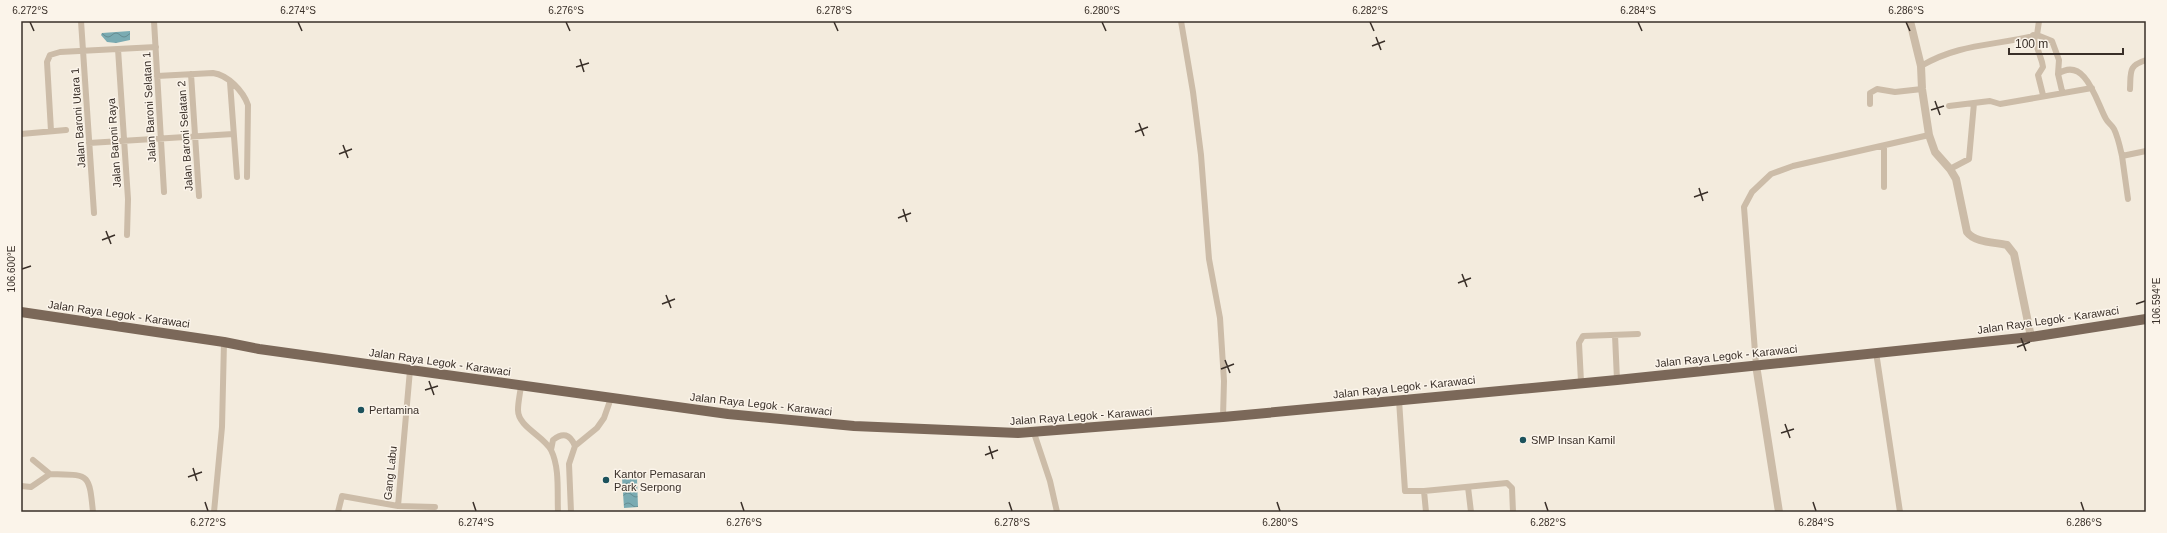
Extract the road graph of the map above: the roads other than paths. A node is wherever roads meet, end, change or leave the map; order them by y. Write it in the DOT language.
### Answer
graph roads {
  1 [pos="81,21"];
  2 [pos="154,21"];
  3 [pos="1180,21"];
  4 [pos="1910,21"];
  5 [pos="2039,21"];
  6 [pos="2035,35"];
  7 [pos="156,46"];
  8 [pos="118,49"];
  9 [pos="83,51"];
  10 [pos="2146,60"];
  11 [pos="1921,66"];
  12 [pos="191,74"];
  13 [pos="2058,74"];
  14 [pos="157,76"];
  15 [pos="230,82"];
  16 [pos="2092,88"];
  17 [pos="2130,88"];
  18 [pos="1922,89"];
  19 [pos="2062,92"];
  20 [pos="2043,95"];
  21 [pos="1974,103"];
  22 [pos="1870,104"];
  23 [pos="1949,106"];
  24 [pos="66,130"];
  25 [pos="51,131"];
  26 [pos="21,134"];
  27 [pos="234,134"];
  28 [pos="1929,135"];
  29 [pos="195,137"];
  30 [pos="161,139"];
  31 [pos="124,141"];
  32 [pos="89,143"];
  33 [pos="1884,146"];
  34 [pos="2146,151"];
  35 [pos="2122,156"];
  36 [pos="1950,169"];
  37 [pos="236,177"];
  38 [pos="247,177"];
  39 [pos="1884,187"];
  40 [pos="164,192"];
  41 [pos="199,196"];
  42 [pos="2128,199"];
  43 [pos="94,213"];
  44 [pos="127,235"];
  45 [pos="21,312"];
  46 [pos="2146,319"];
  47 [pos="1638,334"];
  48 [pos="1615,335"];
  49 [pos="2031,337"];
  50 [pos="224,342"];
  51 [pos="1876,352"];
  52 [pos="1756,364"];
  53 [pos="410,370"];
  54 [pos="1617,380"];
  55 [pos="1581,382"];
  56 [pos="521,386"];
  57 [pos="611,398"];
  58 [pos="1399,400"];
  59 [pos="1223,417"];
  60 [pos="1034,433"];
  61 [pos="575,446"];
  62 [pos="551,450"];
  63 [pos="33,460"];
  64 [pos="50,474"];
  65 [pos="21,486"];
  66 [pos="1468,486"];
  67 [pos="1424,491"];
  68 [pos="570,499"];
  69 [pos="557,500"];
  70 [pos="398,506"];
  71 [pos="434,507"];
  72 [pos="93,512"];
  73 [pos="214,512"];
  74 [pos="338,512"];
  75 [pos="558,512"];
  76 [pos="571,512"];
  77 [pos="1057,512"];
  78 [pos="1426,512"];
  79 [pos="1471,512"];
  80 [pos="1513,512"];
  81 [pos="1779,512"];
  82 [pos="1900,512"];
  1 -- 9 [label="street, Jalan Baroni Utara 1"];
  2 -- 7 [label="street, Jalan Baroni Selatan 1"];
  3 -- 59 [label="street"];
  4 -- 11 [label="street"];
  5 -- 6 [label="street"];
  6 -- 11 [label="street"];
  6 -- 13 [label="street"];
  6 -- 20 [label="street"];
  7 -- 8 [label="street"];
  7 -- 14 [label="street, Jalan Baroni Selatan 1"];
  8 -- 9 [label="street"];
  8 -- 31 [label="street, Jalan Baroni Raya"];
  9 -- 25 [label="street"];
  9 -- 32 [label="street, Jalan Baroni Utara 1"];
  10 -- 17 [label="street"];
  11 -- 18 [label="street"];
  12 -- 14 [label="street"];
  12 -- 15 [label="street"];
  12 -- 29 [label="street, Jalan Baroni Selatan 2"];
  13 -- 16 [label="street"];
  13 -- 19 [label="street"];
  14 -- 30 [label="street, Jalan Baroni Selatan 1"];
  15 -- 27 [label="street"];
  15 -- 38 [label="street"];
  16 -- 19 [label="street"];
  16 -- 35 [label="street"];
  18 -- 22 [label="street"];
  18 -- 28 [label="street"];
  19 -- 20 [label="street"];
  20 -- 21 [label="street"];
  21 -- 23 [label="street"];
  21 -- 36 [label="street"];
  24 -- 25 [label="street"];
  25 -- 26 [label="street"];
  27 -- 29 [label="street"];
  27 -- 37 [label="street"];
  28 -- 33 [label="street"];
  28 -- 36 [label="street"];
  29 -- 30 [label="street"];
  29 -- 41 [label="street, Jalan Baroni Selatan 2"];
  30 -- 31 [label="street"];
  30 -- 40 [label="street, Jalan Baroni Selatan 1"];
  31 -- 32 [label="street"];
  31 -- 44 [label="street, Jalan Baroni Raya"];
  32 -- 43 [label="street, Jalan Baroni Utara 1"];
  33 -- 39 [label="street"];
  33 -- 52 [label="street"];
  34 -- 35 [label="street"];
  35 -- 42 [label="street"];
  36 -- 49 [label="street"];
  45 -- 50 [label="main road, Jalan Raya Legok - Karawaci"];
  46 -- 49 [label="main road, Jalan Raya Legok - Karawaci"];
  47 -- 48 [label="street"];
  48 -- 54 [label="street"];
  48 -- 55 [label="street"];
  49 -- 51 [label="main road, Jalan Raya Legok - Karawaci"];
  50 -- 53 [label="main road, Jalan Raya Legok - Karawaci"];
  50 -- 73 [label="street"];
  51 -- 52 [label="main road, Jalan Raya Legok - Karawaci"];
  51 -- 82 [label="street"];
  52 -- 54 [label="main road, Jalan Raya Legok - Karawaci"];
  52 -- 81 [label="street"];
  53 -- 56 [label="main road, Jalan Raya Legok - Karawaci"];
  53 -- 70 [label="street, Gang Labu"];
  54 -- 55 [label="main road, Jalan Raya Legok - Karawaci"];
  55 -- 58 [label="main road, Jalan Raya Legok - Karawaci"];
  56 -- 57 [label="main road, Jalan Raya Legok - Karawaci"];
  56 -- 62 [label="street"];
  57 -- 60 [label="main road, Jalan Raya Legok - Karawaci"];
  57 -- 61 [label="street"];
  58 -- 59 [label="main road, Jalan Raya Legok - Karawaci"];
  58 -- 67 [label="street"];
  59 -- 60 [label="main road, Jalan Raya Legok - Karawaci"];
  60 -- 77 [label="street"];
  61 -- 62 [label="street"];
  61 -- 68 [label="street"];
  62 -- 69 [label="street"];
  63 -- 64 [label="street"];
  64 -- 65 [label="street"];
  64 -- 72 [label="street"];
  66 -- 67 [label="street"];
  66 -- 79 [label="street"];
  66 -- 80 [label="street"];
  67 -- 78 [label="street"];
  68 -- 69 [label="street"];
  68 -- 76 [label="street"];
  69 -- 75 [label="street"];
  70 -- 71 [label="street"];
  70 -- 74 [label="street, Gang Labu"];
}
